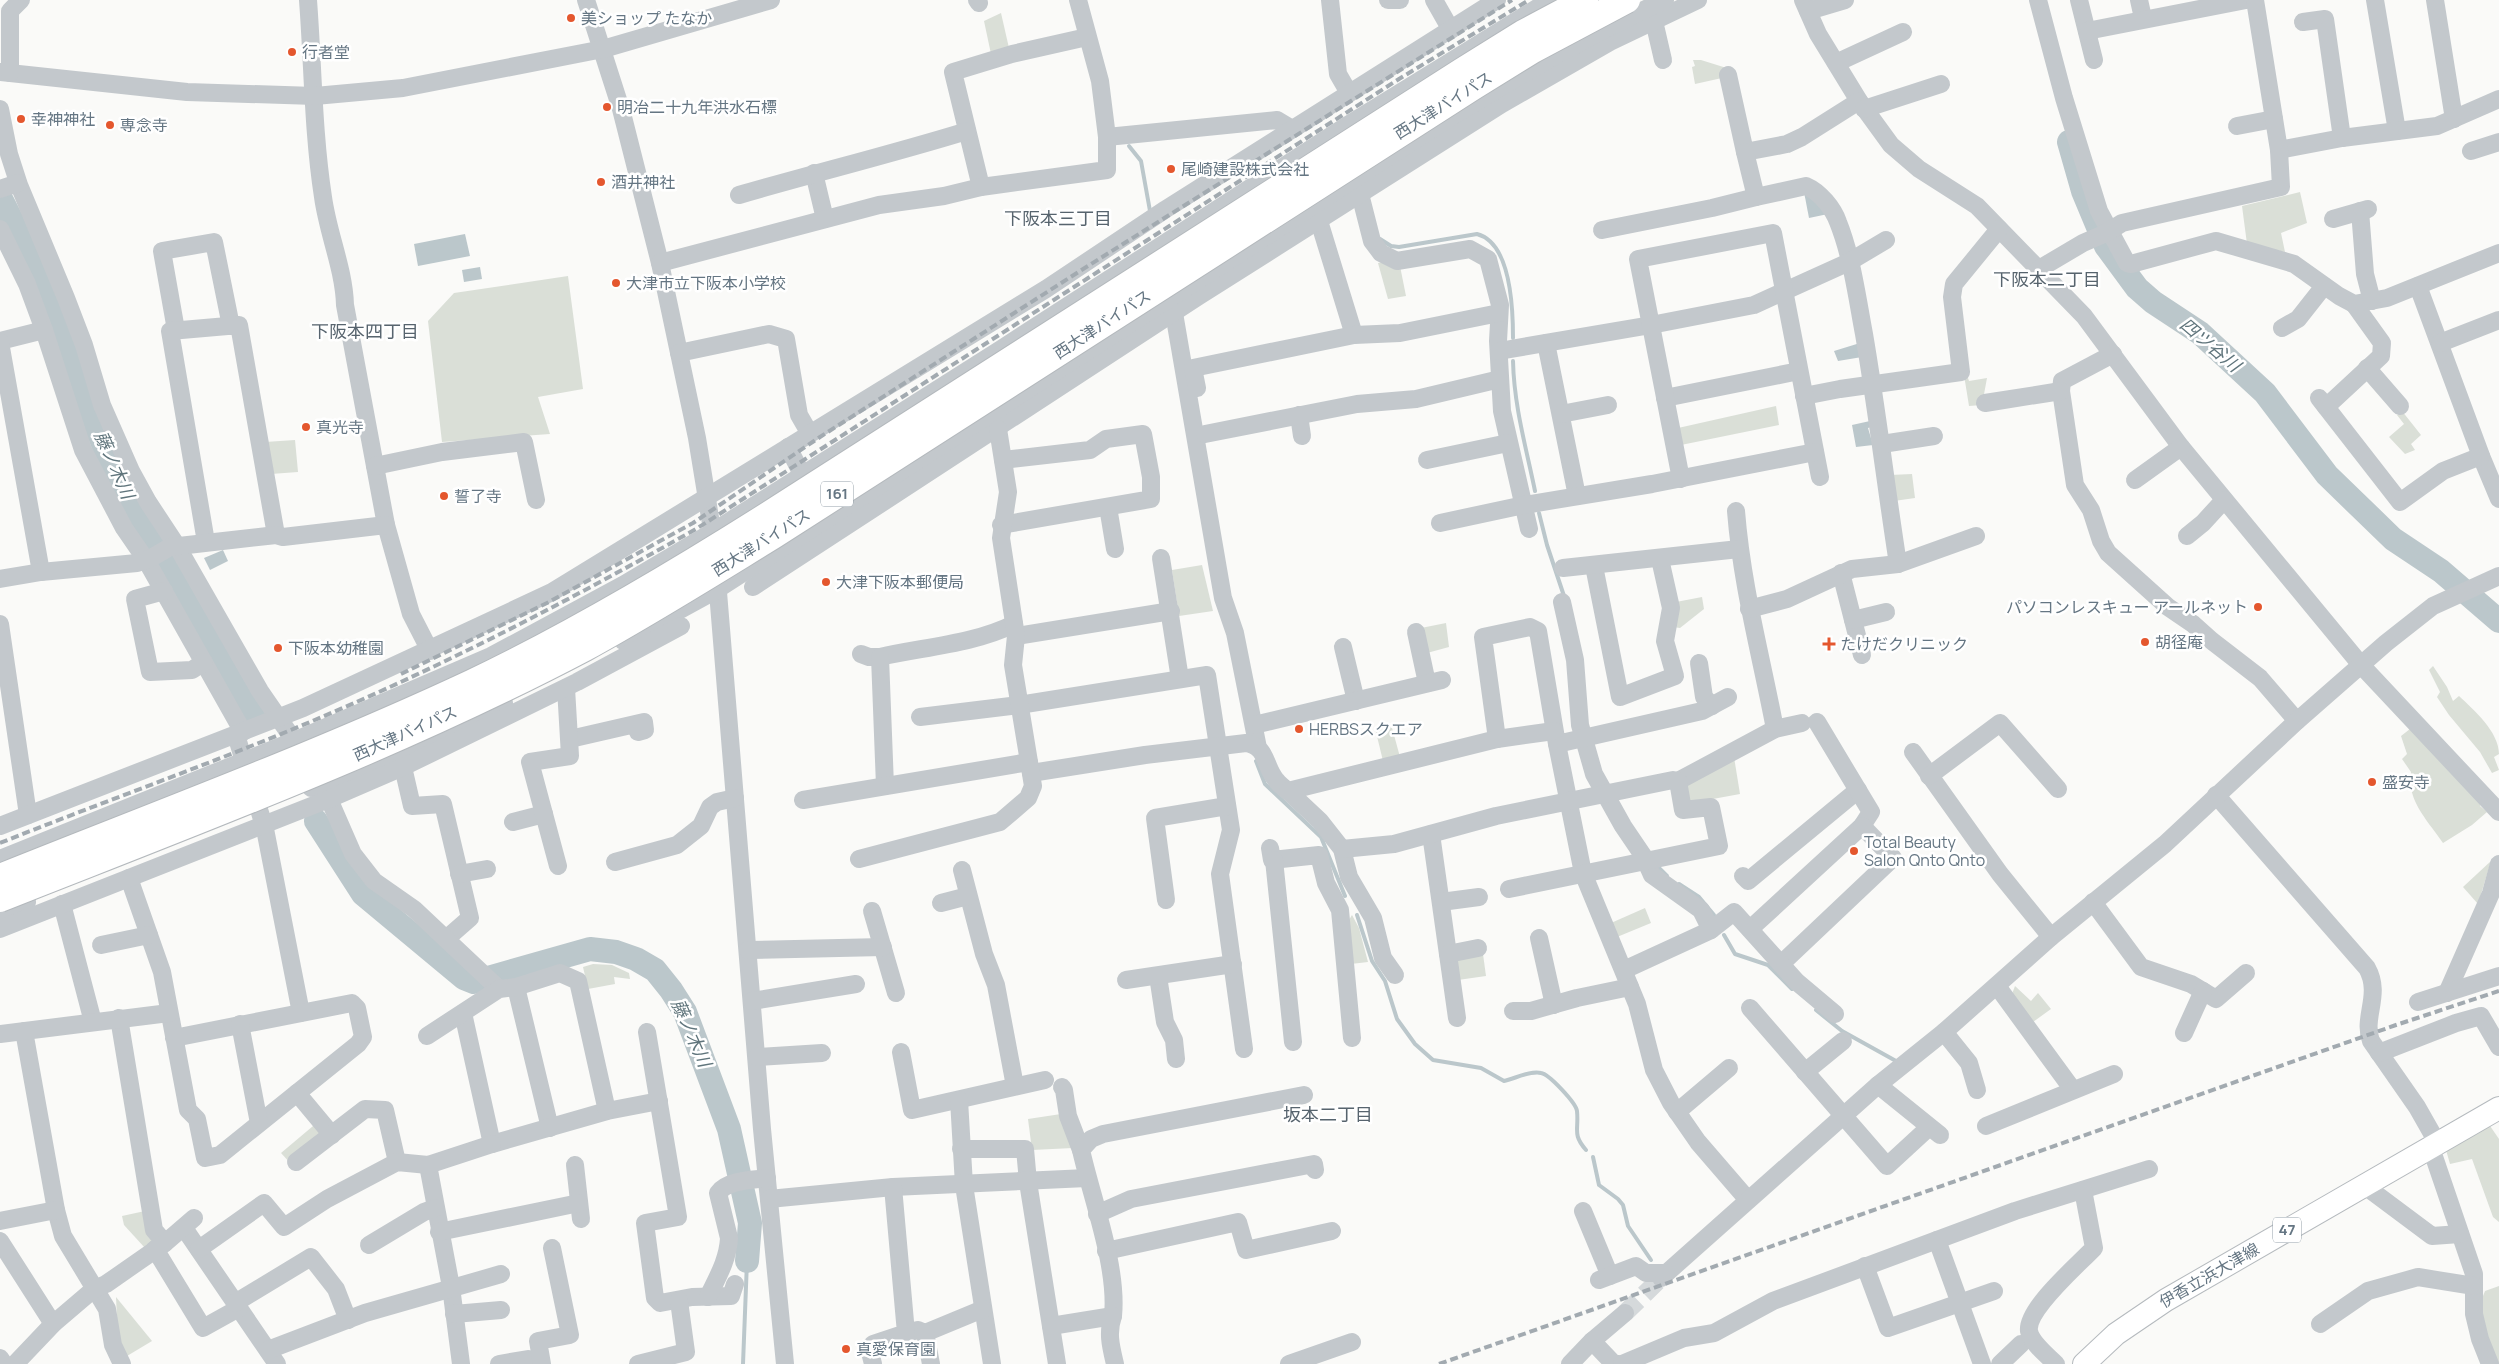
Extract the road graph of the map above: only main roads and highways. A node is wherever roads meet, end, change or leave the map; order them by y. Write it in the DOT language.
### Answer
graph roads {
  1 [pos="1585,0"];
  2 [pos="1627,0"];
  3 [pos="0,877"];
  4 [pos="0,899"];
  5 [pos="2499,1108"];
  6 [pos="2084,1364"];
  1 -- 3 [label="highway, 西大津バイパス / 161, bridge"];
  2 -- 4 [label="highway, 西大津バイパス / 161, bridge"];
  5 -- 6 [label="main road, 伊香立浜大津線 / 47"];
}
